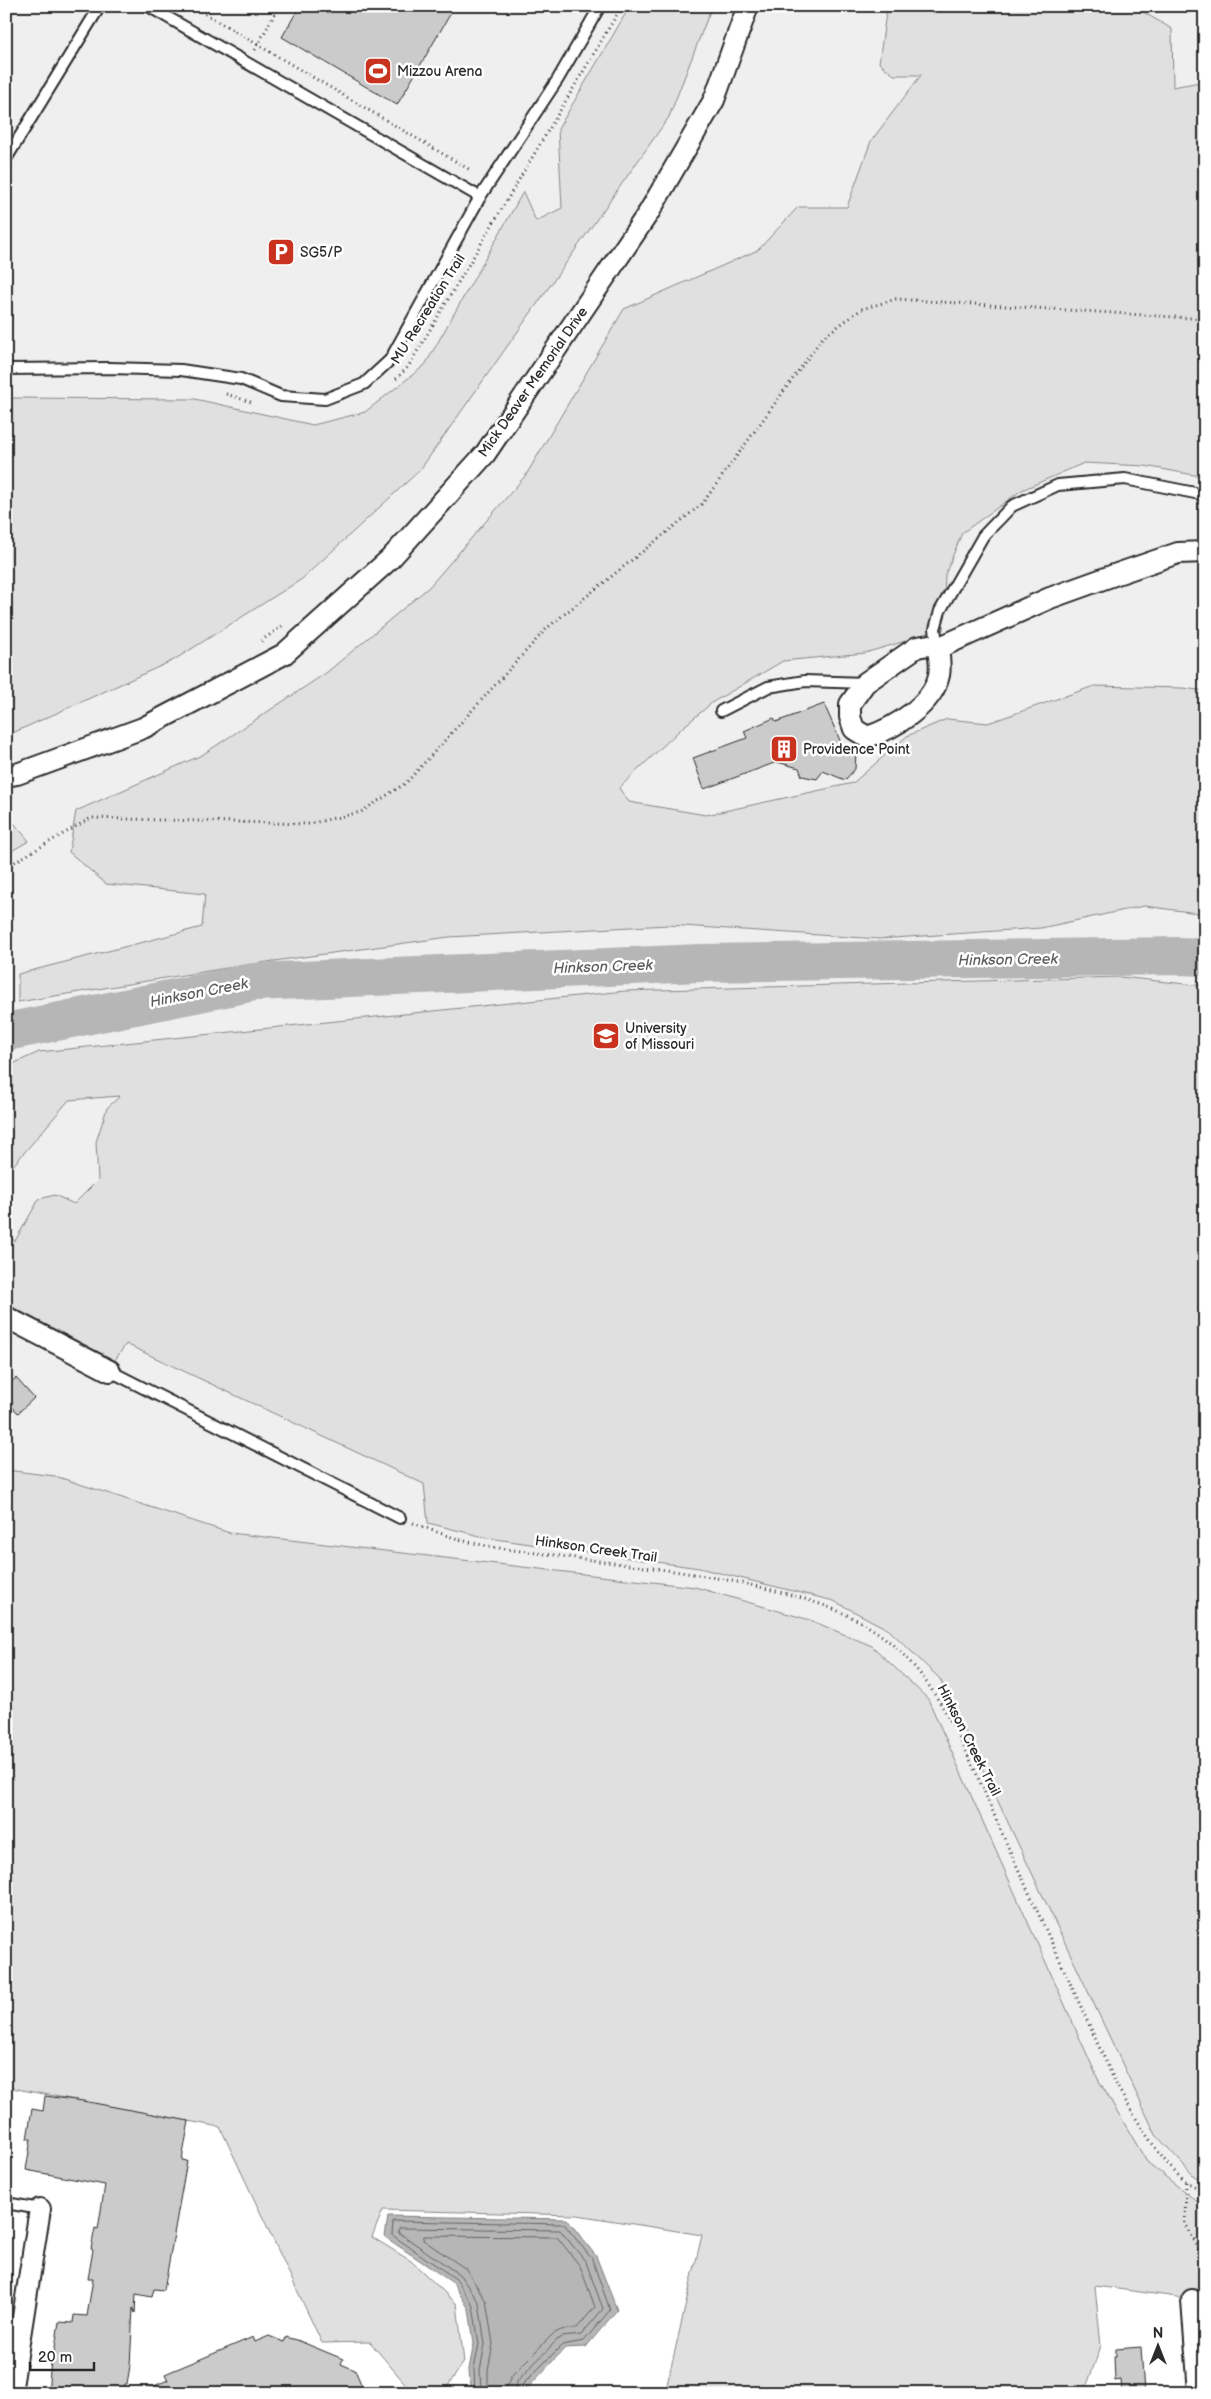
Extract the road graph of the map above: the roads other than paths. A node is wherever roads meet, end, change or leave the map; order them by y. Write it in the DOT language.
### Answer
graph roads {
  1 [pos="100,6"];
  2 [pos="148,6"];
  3 [pos="600,6"];
  4 [pos="748,6"];
  5 [pos="6,159"];
  6 [pos="480,196"];
  7 [pos="6,370"];
  8 [pos="1205,495"];
  9 [pos="1205,552"];
  10 [pos="938,648"];
  11 [pos="865,683"];
  12 [pos="721,711"];
  13 [pos="6,776"];
  14 [pos="6,1317"];
  15 [pos="110,1371"];
  16 [pos="400,1518"];
  17 [pos="6,2203"];
  18 [pos="40,2209"];
  19 [pos="1192,2300"];
  20 [pos="11,2393"];
  21 [pos="1199,2393"];
  1 -- 5 [label="lane"];
  2 -- 6 [label="lane"];
  3 -- 6 [label="lane"];
  4 -- 13 [label="street, Mick Deaver Memorial Drive"];
  6 -- 7 [label="lane"];
  8 -- 10 [label="lane"];
  9 -- 10 [label="street"];
  10 -- 11 [label="street"];
  10 -- 11 [label="street"];
  11 -- 12 [label="lane"];
  14 -- 15 [label="street"];
  15 -- 16 [label="lane"];
  17 -- 18 [label="lane"];
  18 -- 20 [label="street"];
  19 -- 21 [label="street"];
}
